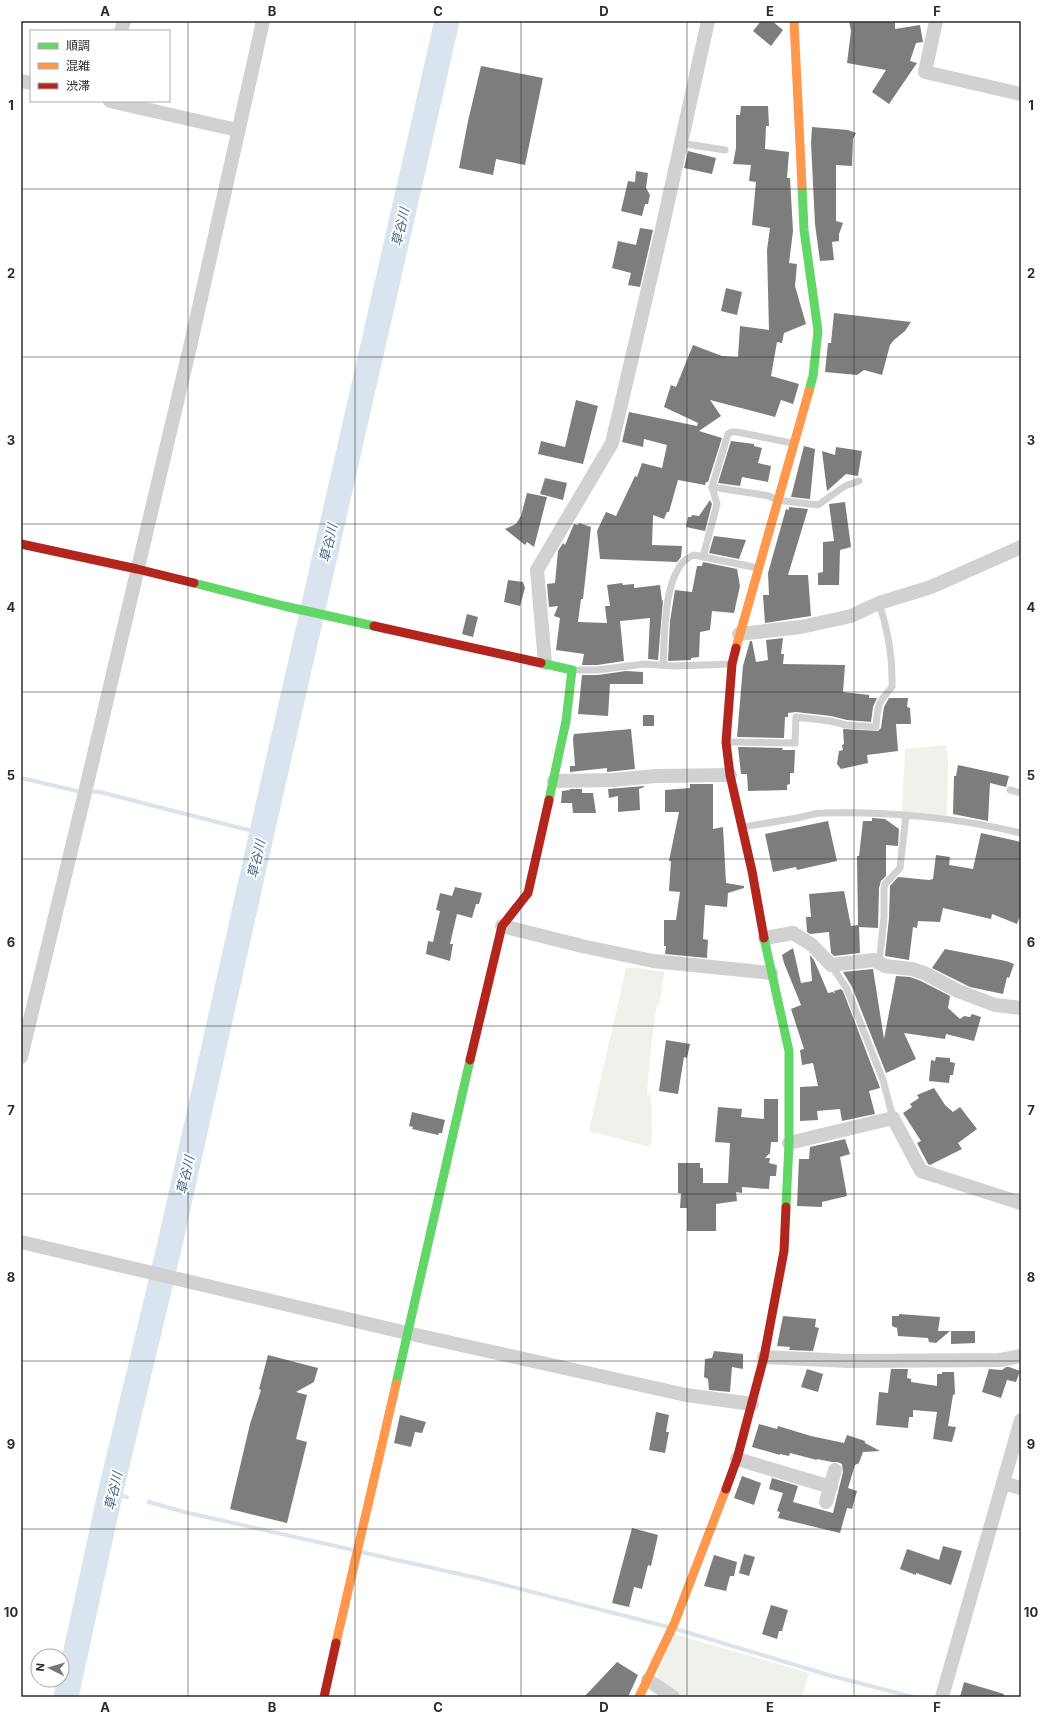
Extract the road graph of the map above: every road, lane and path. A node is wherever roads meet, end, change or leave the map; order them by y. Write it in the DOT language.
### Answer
graph roads {
  1 [pos="263,21"];
  2 [pos="708,21"];
  3 [pos="794,21"];
  4 [pos="936,21"];
  5 [pos="1021,94"];
  6 [pos="114,102"];
  7 [pos="237,130"];
  8 [pos="680,143"];
  9 [pos="725,150"];
  10 [pos="793,443"];
  11 [pos="859,481"];
  12 [pos="712,487"];
  13 [pos="777,500"];
  14 [pos="21,544"];
  15 [pos="1021,547"];
  16 [pos="703,556"];
  17 [pos="758,568"];
  18 [pos="137,569"];
  19 [pos="879,603"];
  20 [pos="739,634"];
  21 [pos="545,663"];
  22 [pos="732,664"];
  23 [pos="663,665"];
  24 [pos="572,670"];
  25 [pos="726,742"];
  26 [pos="730,775"];
  27 [pos="554,781"];
  28 [pos="1010,790"];
  29 [pos="1021,793"];
  30 [pos="906,815"];
  31 [pos="743,827"];
  32 [pos="1021,833"];
  33 [pos="502,926"];
  34 [pos="765,938"];
  35 [pos="879,964"];
  36 [pos="831,966"];
  37 [pos="771,973"];
  38 [pos="1021,1008"];
  39 [pos="21,1057"];
  40 [pos="893,1118"];
  41 [pos="789,1144"];
  42 [pos="1021,1203"];
  43 [pos="21,1242"];
  44 [pos="407,1333"];
  45 [pos="1021,1356"];
  46 [pos="764,1357"];
  47 [pos="752,1404"];
  48 [pos="1021,1420"];
  49 [pos="738,1459"];
  50 [pos="835,1470"];
  51 [pos="1003,1483"];
  52 [pos="831,1487"];
  53 [pos="1021,1488"];
  54 [pos="826,1502"];
  55 [pos="648,1680"];
  56 [pos="324,1697"];
  57 [pos="639,1697"];
  58 [pos="673,1697"];
  59 [pos="942,1697"];
  1 -- 7 [label="street"];
  2 -- 8 [label="street"];
  3 -- 10 [label="street"];
  4 -- 5 [label="street"];
  6 -- 7 [label="street"];
  7 -- 18 [label="street"];
  8 -- 9 [label="lane"];
  8 -- 21 [label="street"];
  10 -- 12 [label="lane"];
  10 -- 13 [label="street"];
  11 -- 13 [label="lane"];
  12 -- 13 [label="lane"];
  12 -- 16 [label="lane"];
  13 -- 17 [label="street"];
  14 -- 18 [label="street"];
  15 -- 19 [label="street"];
  16 -- 17 [label="lane"];
  16 -- 23 [label="lane"];
  17 -- 20 [label="street"];
  18 -- 21 [label="street"];
  18 -- 39 [label="street"];
  19 -- 20 [label="street"];
  19 -- 25 [label="lane"];
  20 -- 22 [label="street"];
  21 -- 24 [label="street"];
  22 -- 23 [label="lane"];
  22 -- 25 [label="street"];
  23 -- 24 [label="lane"];
  24 -- 27 [label="street"];
  25 -- 26 [label="street"];
  26 -- 27 [label="street"];
  26 -- 31 [label="street"];
  27 -- 33 [label="street"];
  28 -- 29 [label="lane"];
  30 -- 31 [label="lane"];
  30 -- 32 [label="lane"];
  30 -- 35 [label="lane"];
  31 -- 34 [label="street"];
  33 -- 37 [label="street"];
  33 -- 44 [label="street"];
  34 -- 36 [label="street"];
  34 -- 37 [label="street"];
  35 -- 36 [label="street"];
  35 -- 38 [label="street"];
  36 -- 40 [label="lane"];
  37 -- 41 [label="street"];
  40 -- 41 [label="street"];
  40 -- 42 [label="street"];
  41 -- 46 [label="street"];
  43 -- 44 [label="street"];
  44 -- 47 [label="street"];
  44 -- 56 [label="street"];
  45 -- 46 [label="street"];
  46 -- 47 [label="street"];
  47 -- 49 [label="street"];
  48 -- 51 [label="street"];
  49 -- 52 [label="street"];
  49 -- 55 [label="street"];
  50 -- 52 [label="street"];
  51 -- 53 [label="street"];
  51 -- 59 [label="street"];
  52 -- 54 [label="street"];
  55 -- 57 [label="street"];
  55 -- 58 [label="street"];
}
